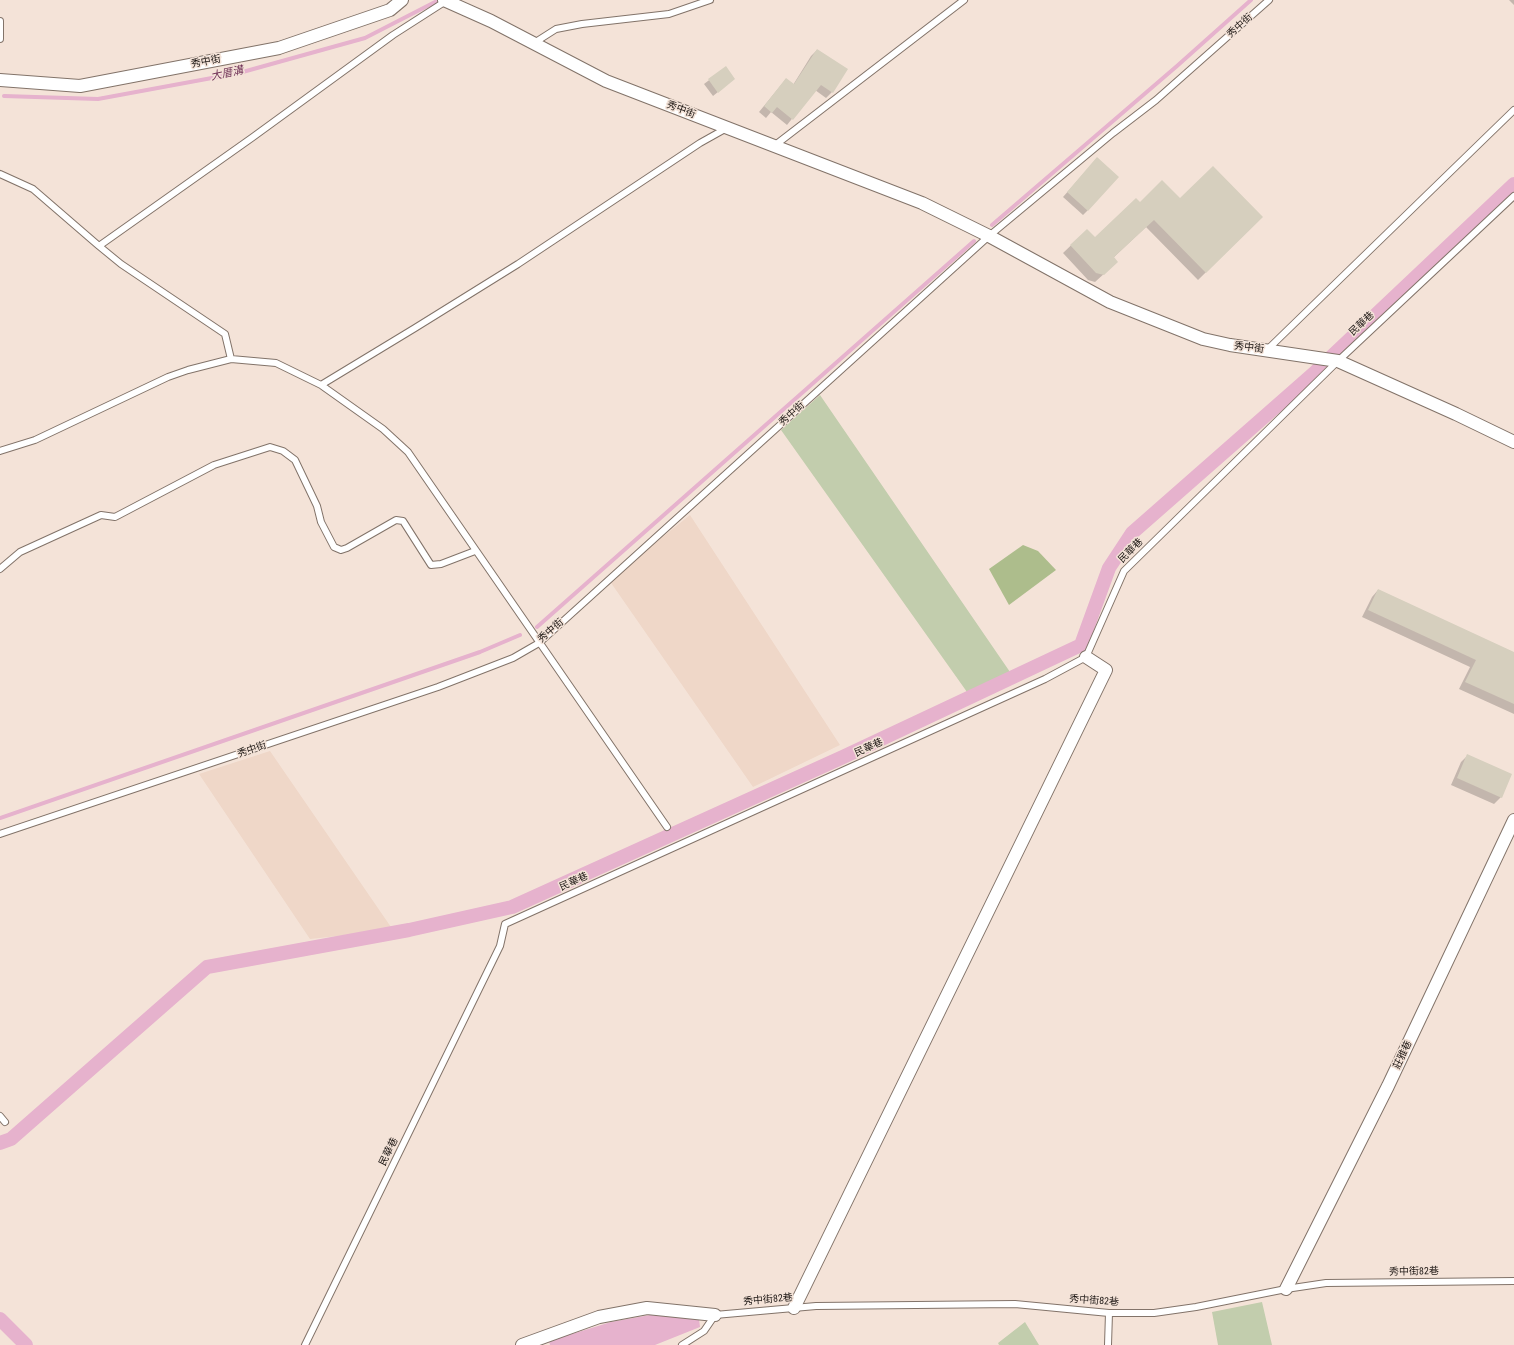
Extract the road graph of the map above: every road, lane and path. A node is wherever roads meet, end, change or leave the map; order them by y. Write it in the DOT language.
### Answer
graph roads {
  1 [pos="402,0"];
  2 [pos="710,0"];
  3 [pos="964,0"];
  4 [pos="1269,0"];
  5 [pos="445,1"];
  6 [pos="0,21"];
  7 [pos="0,39"];
  8 [pos="534,43"];
  9 [pos="0,80"];
  10 [pos="1514,110"];
  11 [pos="723,126"];
  12 [pos="774,146"];
  13 [pos="0,174"];
  14 [pos="1514,196"];
  15 [pos="989,236"];
  16 [pos="99,246"];
  17 [pos="1267,350"];
  18 [pos="231,359"];
  19 [pos="1338,360"];
  20 [pos="320,385"];
  21 [pos="1514,442"];
  22 [pos="0,451"];
  23 [pos="475,550"];
  24 [pos="0,569"];
  25 [pos="539,643"];
  26 [pos="1086,657"];
  27 [pos="1514,820"];
  28 [pos="667,827"];
  29 [pos="0,834"];
  30 [pos="0,1116"];
  31 [pos="5,1122"];
  32 [pos="1514,1281"];
  33 [pos="1286,1289"];
  34 [pos="794,1308"];
  35 [pos="1109,1313"];
  36 [pos="715,1315"];
  37 [pos="305,1345"];
  38 [pos="522,1345"];
  39 [pos="682,1345"];
  40 [pos="1108,1345"];
  1 -- 9 [label="street, 秀中街"];
  2 -- 8 [label="lane"];
  3 -- 12 [label="lane"];
  4 -- 15 [label="lane, 秀中街"];
  5 -- 8 [label="street, 秀中街"];
  5 -- 16 [label="lane"];
  6 -- 7 [label="lane"];
  8 -- 11 [label="street, 秀中街"];
  10 -- 17 [label="lane"];
  11 -- 12 [label="street, 秀中街"];
  11 -- 20 [label="lane"];
  12 -- 15 [label="street, 秀中街"];
  13 -- 16 [label="lane"];
  14 -- 19 [label="lane, 民華巷"];
  15 -- 17 [label="street, 秀中街"];
  15 -- 25 [label="lane, 秀中街"];
  16 -- 18 [label="lane"];
  17 -- 19 [label="street, 秀中街"];
  18 -- 20 [label="lane"];
  18 -- 22 [label="lane"];
  19 -- 21 [label="street, 秀中街"];
  19 -- 26 [label="lane, 民華巷"];
  20 -- 23 [label="lane"];
  23 -- 24 [label="lane"];
  23 -- 25 [label="lane"];
  25 -- 28 [label="lane"];
  25 -- 29 [label="lane, 秀中街"];
  26 -- 34 [label="street"];
  26 -- 37 [label="lane, 民華巷"];
  27 -- 33 [label="street, 莊雅巷"];
  30 -- 31 [label="lane"];
  32 -- 33 [label="lane, 秀中街82巷"];
  33 -- 35 [label="lane, 秀中街82巷"];
  34 -- 35 [label="lane, 秀中街82巷"];
  34 -- 36 [label="lane, 秀中街82巷"];
  35 -- 40 [label="lane"];
  36 -- 38 [label="street"];
  36 -- 39 [label="lane"];
}
